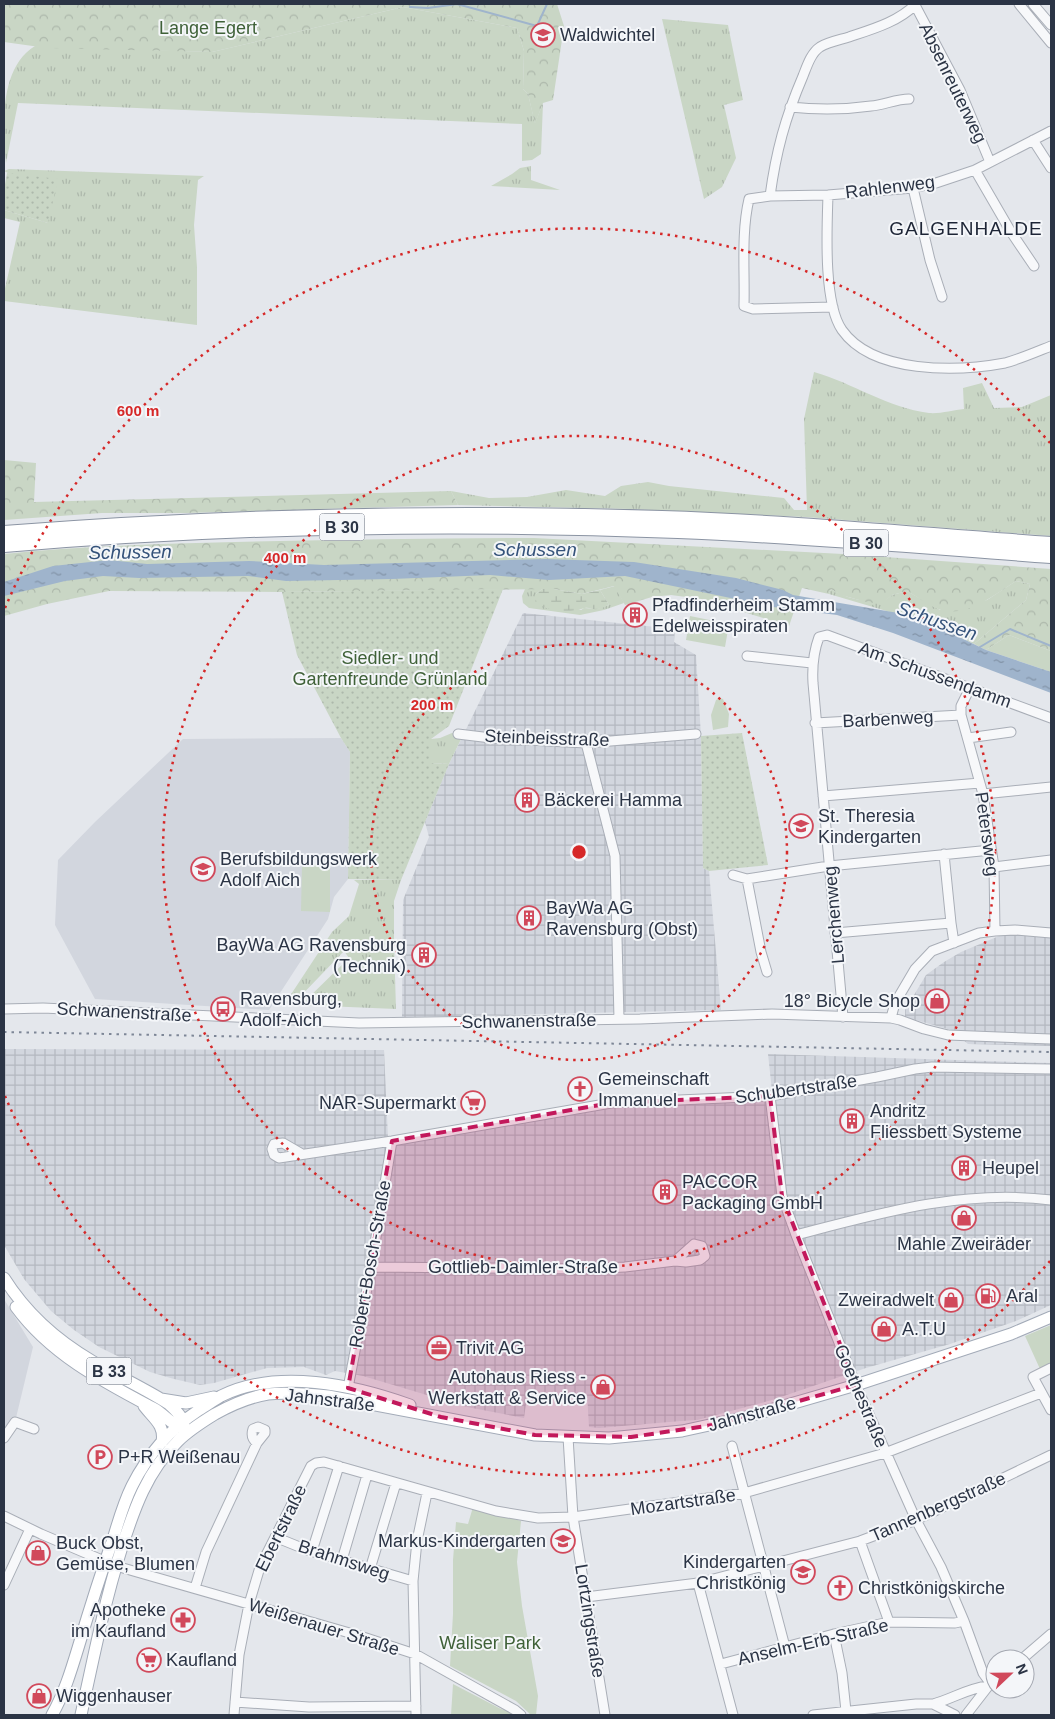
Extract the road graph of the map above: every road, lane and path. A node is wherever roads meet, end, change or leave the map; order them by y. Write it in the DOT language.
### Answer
graph roads {
  1 [pos="915,4"];
  2 [pos="1033,4"];
  3 [pos="1023,5"];
  4 [pos="1051,25"];
  5 [pos="1051,43"];
  6 [pos="909,99"];
  7 [pos="790,107"];
  8 [pos="1051,131"];
  9 [pos="1033,140"];
  10 [pos="990,162"];
  11 [pos="1051,168"];
  12 [pos="975,170"];
  13 [pos="914,188"];
  14 [pos="828,195"];
  15 [pos="770,196"];
  16 [pos="1034,266"];
  17 [pos="942,297"];
  18 [pos="833,307"];
  19 [pos="1051,346"];
  20 [pos="4,533"];
  21 [pos="1051,544"];
  22 [pos="4,545"];
  23 [pos="1051,556"];
  24 [pos="820,637"];
  25 [pos="747,656"];
  26 [pos="812,663"];
  27 [pos="970,688"];
  28 [pos="961,715"];
  29 [pos="1051,718"];
  30 [pos="815,724"];
  31 [pos="1011,732"];
  32 [pos="458,734"];
  33 [pos="696,734"];
  34 [pos="968,738"];
  35 [pos="586,743"];
  36 [pos="980,783"];
  37 [pos="1051,787"];
  38 [pos="983,794"];
  39 [pos="823,796"];
  40 [pos="991,850"];
  41 [pos="944,854"];
  42 [pos="1051,860"];
  43 [pos="830,866"];
  44 [pos="994,867"];
  45 [pos="733,876"];
  46 [pos="747,879"];
  47 [pos="951,923"];
  48 [pos="995,931"];
  49 [pos="835,933"];
  50 [pos="1051,933"];
  51 [pos="954,943"];
  52 [pos="767,972"];
  53 [pos="4,1009"];
  54 [pos="843,1017"];
  55 [pos="891,1018"];
  56 [pos="619,1019"];
  57 [pos="1051,1039"];
  58 [pos="1051,1069"];
  59 [pos="770,1096"];
  60 [pos="392,1141"];
  61 [pos="302,1154"];
  62 [pos="1051,1200"];
  63 [pos="796,1235"];
  64 [pos="675,1261"];
  65 [pos="371,1267"];
  66 [pos="4,1278"];
  67 [pos="4,1290"];
  68 [pos="1051,1316"];
  69 [pos="1051,1368"];
  70 [pos="856,1385"];
  71 [pos="1041,1393"];
  72 [pos="347,1394"];
  73 [pos="221,1396"];
  74 [pos="160,1398"];
  75 [pos="140,1402"];
  76 [pos="1051,1410"];
  77 [pos="185,1426"];
  78 [pos="34,1429"];
  79 [pos="568,1437"];
  80 [pos="4,1438"];
  81 [pos="162,1442"];
  82 [pos="257,1443"];
  83 [pos="732,1446"];
  84 [pos="885,1453"];
  85 [pos="1051,1455"];
  86 [pos="316,1463"];
  87 [pos="339,1466"];
  88 [pos="367,1475"];
  89 [pos="396,1483"];
  90 [pos="427,1493"];
  91 [pos="744,1493"];
  92 [pos="4,1516"];
  93 [pos="573,1517"];
  94 [pos="916,1520"];
  95 [pos="30,1529"];
  96 [pos="275,1537"];
  97 [pos="860,1541"];
  98 [pos="312,1552"];
  99 [pos="342,1560"];
  100 [pos="8,1564"];
  101 [pos="110,1564"];
  102 [pos="763,1567"];
  103 [pos="370,1569"];
  104 [pos="413,1581"];
  105 [pos="698,1583"];
  106 [pos="4,1585"];
  107 [pos="195,1588"];
  108 [pos="586,1597"];
  109 [pos="250,1604"];
  110 [pos="964,1620"];
  111 [pos="889,1622"];
  112 [pos="834,1634"];
  113 [pos="1051,1634"];
  114 [pos="785,1647"];
  115 [pos="1034,1649"];
  116 [pos="415,1654"];
  117 [pos="721,1664"];
  118 [pos="985,1676"];
  119 [pos="985,1685"];
  120 [pos="985,1691"];
  121 [pos="235,1702"];
  122 [pos="933,1704"];
  123 [pos="416,1711"];
  124 [pos="846,1712"];
  125 [pos="52,1715"];
  126 [pos="81,1715"];
  127 [pos="234,1715"];
  128 [pos="521,1715"];
  129 [pos="605,1715"];
  130 [pos="733,1715"];
  131 [pos="813,1715"];
  132 [pos="955,1715"];
  133 [pos="966,1715"];
  1 -- 7 [label="street"];
  1 -- 10 [label="street, Absenreuterweg"];
  2 -- 4 [label="street"];
  3 -- 5 [label="street"];
  6 -- 7 [label="street"];
  7 -- 15 [label="street"];
  8 -- 9 [label="street, Rahlenweg"];
  9 -- 10 [label="street, Rahlenweg"];
  9 -- 11 [label="street"];
  10 -- 12 [label="street, Rahlenweg"];
  12 -- 13 [label="street, Rahlenweg"];
  12 -- 16 [label="street, Absenreuterweg"];
  13 -- 14 [label="street, Rahlenweg"];
  13 -- 17 [label="street"];
  14 -- 15 [label="street, Rahlenweg"];
  14 -- 18 [label="street"];
  15 -- 18 [label="street, Rahlenweg"];
  18 -- 19 [label="street"];
  20 -- 21 [label="highway, B 30"];
  22 -- 23 [label="highway, B 30"];
  24 -- 26 [label="street, Lerchenweg"];
  24 -- 27 [label="street, Am Schussendamm"];
  25 -- 26 [label="street"];
  26 -- 30 [label="street, Lerchenweg"];
  27 -- 28 [label="street"];
  27 -- 29 [label="street, Am Schussendamm"];
  28 -- 30 [label="street, Barbenweg"];
  28 -- 34 [label="street, Petersweg"];
  30 -- 39 [label="street, Lerchenweg"];
  31 -- 34 [label="street"];
  32 -- 35 [label="street, Steinbeisstraße"];
  33 -- 35 [label="street, Steinbeisstraße"];
  34 -- 36 [label="street, Petersweg"];
  35 -- 56 [label="street"];
  36 -- 38 [label="street, Petersweg"];
  36 -- 39 [label="street"];
  37 -- 38 [label="street"];
  38 -- 40 [label="street, Petersweg"];
  39 -- 43 [label="street, Lerchenweg"];
  40 -- 41 [label="street"];
  40 -- 44 [label="street, Petersweg"];
  41 -- 43 [label="street"];
  41 -- 47 [label="street"];
  42 -- 44 [label="street"];
  43 -- 46 [label="street"];
  43 -- 49 [label="street, Lerchenweg"];
  44 -- 48 [label="street, Petersweg"];
  45 -- 46 [label="street"];
  46 -- 52 [label="street"];
  47 -- 49 [label="street"];
  47 -- 51 [label="street"];
  48 -- 50 [label="street"];
  48 -- 51 [label="street"];
  49 -- 54 [label="street, Lerchenweg"];
  51 -- 55 [label="street"];
  53 -- 56 [label="street, Schwanenstraße"];
  54 -- 55 [label="street, Schwanenstraße"];
  54 -- 56 [label="street, Schwanenstraße"];
  55 -- 57 [label="street, Schwanenstraße"];
  58 -- 59 [label="street, Schubertstraße"];
  59 -- 60 [label="street, Schubertstraße"];
  59 -- 63 [label="street, Goethestraße"];
  60 -- 61 [label="street, Schubertstraße"];
  60 -- 65 [label="street, Robert-Bosch-Straße"];
  62 -- 63 [label="street"];
  63 -- 70 [label="street, Goethestraße"];
  64 -- 65 [label="street, Gottlieb-Daimler-Straße"];
  65 -- 72 [label="street, Robert-Bosch-Straße"];
  66 -- 74 [label="main road, B 33"];
  67 -- 75 [label="main road, B 33"];
  68 -- 70 [label="main road, Jahnstraße"];
  69 -- 71 [label="street"];
  70 -- 79 [label="main road, Jahnstraße"];
  70 -- 84 [label="street, Goethestraße"];
  71 -- 76 [label="street"];
  71 -- 84 [label="street, Mozartstraße"];
  72 -- 73 [label="main road, Jahnstraße"];
  72 -- 77 [label="main road, Jahnstraße"];
  72 -- 79 [label="main road, Jahnstraße"];
  73 -- 74 [label="main road, B 33"];
  73 -- 77 [label="main road, Jahnstraße"];
  74 -- 77 [label="main road, B 33"];
  75 -- 77 [label="main road, B 33"];
  75 -- 81 [label="main road, B 33"];
  77 -- 81 [label="main road, Jahnstraße"];
  77 -- 101 [label="main road, Jahnstraße"];
  78 -- 80 [label="street"];
  79 -- 93 [label="street, Lortzingstraße"];
  81 -- 101 [label="main road, Jahnstraße"];
  82 -- 107 [label="street"];
  83 -- 91 [label="street"];
  84 -- 91 [label="street, Mozartstraße"];
  84 -- 94 [label="street, Goethestraße"];
  85 -- 94 [label="street, Tannenbergstraße"];
  86 -- 87 [label="street, Mozartstraße"];
  86 -- 96 [label="street, Ebertstraße"];
  87 -- 88 [label="street, Mozartstraße"];
  87 -- 98 [label="street"];
  88 -- 89 [label="street, Mozartstraße"];
  88 -- 99 [label="street"];
  89 -- 90 [label="street, Mozartstraße"];
  89 -- 103 [label="street"];
  90 -- 93 [label="street, Mozartstraße"];
  90 -- 104 [label="street"];
  91 -- 93 [label="street, Mozartstraße"];
  91 -- 102 [label="street"];
  92 -- 95 [label="street, Weißenauer Straße"];
  93 -- 108 [label="street, Lortzingstraße"];
  94 -- 97 [label="street, Tannenbergstraße"];
  94 -- 110 [label="street, Goethestraße"];
  95 -- 100 [label="street"];
  95 -- 101 [label="street, Weißenauer Straße"];
  96 -- 98 [label="street, Brahmsweg"];
  96 -- 109 [label="street, Ebertstraße"];
  97 -- 102 [label="street, Tannenbergstraße"];
  97 -- 111 [label="street"];
  98 -- 99 [label="street, Brahmsweg"];
  99 -- 103 [label="street, Brahmsweg"];
  100 -- 106 [label="street"];
  101 -- 107 [label="street, Weißenauer Straße"];
  101 -- 125 [label="main road, Jahnstraße"];
  101 -- 126 [label="main road, Jahnstraße"];
  102 -- 105 [label="street, Tannenbergstraße"];
  102 -- 114 [label="street"];
  103 -- 104 [label="street, Brahmsweg"];
  104 -- 116 [label="street"];
  105 -- 108 [label="street, Tannenbergstraße"];
  105 -- 117 [label="street"];
  107 -- 109 [label="street, Weißenauer Straße"];
  108 -- 129 [label="street, Lortzingstraße"];
  109 -- 116 [label="street, Weißenauer Straße"];
  109 -- 121 [label="street, Ebertstraße"];
  110 -- 111 [label="street, Anselm-Erb-Straße"];
  110 -- 118 [label="street, Goethestraße"];
  111 -- 112 [label="street, Anselm-Erb-Straße"];
  112 -- 114 [label="street, Anselm-Erb-Straße"];
  112 -- 124 [label="street"];
  113 -- 115 [label="street"];
  114 -- 117 [label="street, Anselm-Erb-Straße"];
  116 -- 123 [label="street"];
  116 -- 128 [label="street, Weißenauer Straße"];
  117 -- 130 [label="street"];
  119 -- 122 [label="street"];
  120 -- 133 [label="street"];
  121 -- 123 [label="street"];
  121 -- 127 [label="street, Ebertstraße"];
  122 -- 124 [label="street"];
  122 -- 132 [label="street"];
  124 -- 131 [label="street"];
}
